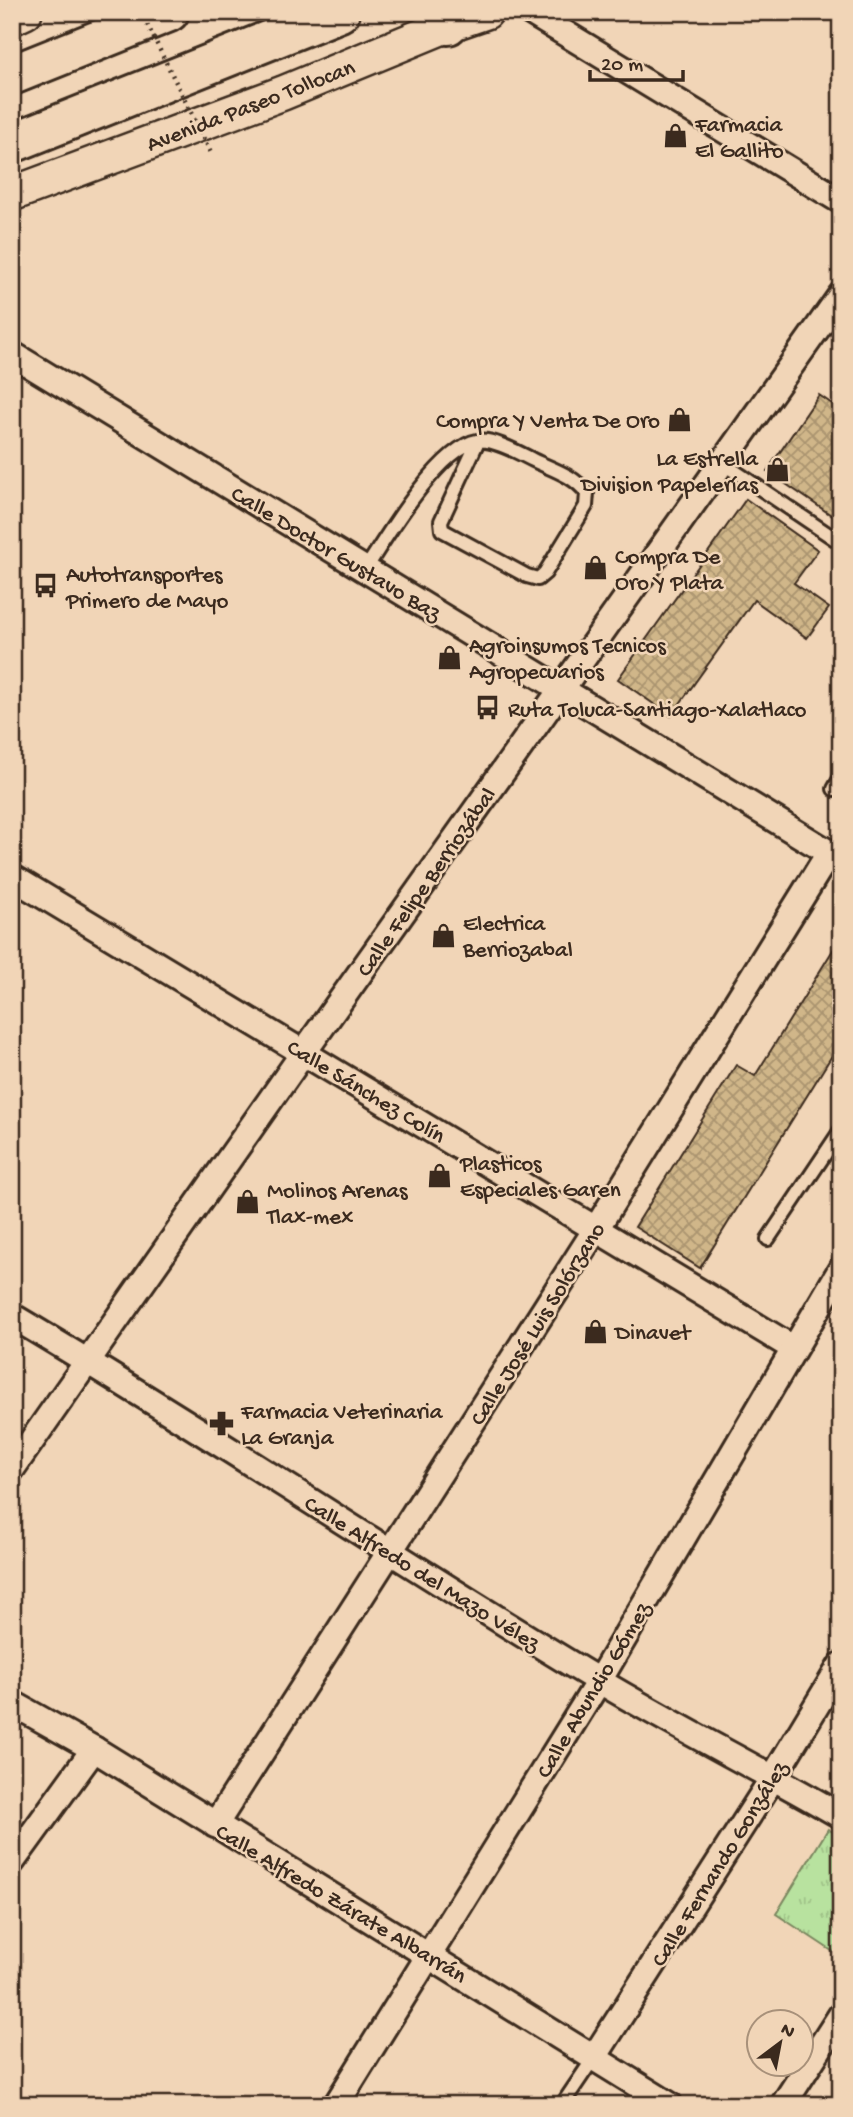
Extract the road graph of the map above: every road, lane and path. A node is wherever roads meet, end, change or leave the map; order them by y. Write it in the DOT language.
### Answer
graph roads {
  1 [pos="25,12"];
  2 [pos="141,12"];
  3 [pos="169,12"];
  4 [pos="340,12"];
  5 [pos="486,12"];
  6 [pos="530,12"];
  7 [pos="12,18"];
  8 [pos="446,19"];
  9 [pos="12,75"];
  10 [pos="12,143"];
  11 [pos="212,155"];
  12 [pos="12,194"];
  13 [pos="841,201"];
  14 [pos="841,295"];
  15 [pos="12,354"];
  16 [pos="478,441"];
  17 [pos="721,462"];
  18 [pos="841,543"];
  19 [pos="365,569"];
  20 [pos="560,689"];
  21 [pos="841,777"];
  22 [pos="834,789"];
  23 [pos="835,856"];
  24 [pos="12,877"];
  25 [pos="304,1052"];
  26 [pos="841,1130"];
  27 [pos="596,1229"];
  28 [pos="768,1239"];
  29 [pos="839,1274"];
  30 [pos="12,1316"];
  31 [pos="793,1348"];
  32 [pos="87,1360"];
  33 [pos="12,1469"];
  34 [pos="389,1553"];
  35 [pos="841,1665"];
  36 [pos="599,1681"];
  37 [pos="12,1703"];
  38 [pos="94,1749"];
  39 [pos="774,1776"];
  40 [pos="841,1816"];
  41 [pos="215,1825"];
  42 [pos="12,1862"];
  43 [pos="430,1955"];
  44 [pos="841,2015"];
  45 [pos="593,2059"];
  46 [pos="337,2105"];
  47 [pos="562,2105"];
  48 [pos="670,2105"];
  49 [pos="783,2105"];
  1 -- 7 [label="main road"];
  2 -- 11 [label="path, bridge"];
  3 -- 9 [label="highway"];
  4 -- 10 [label="highway"];
  5 -- 8 [label="main road, Avenida Paseo Tollocan"];
  6 -- 13 [label="street"];
  8 -- 12 [label="main road, Avenida Paseo Tollocan"];
  14 -- 17 [label="street, Calle Felipe Berriozábal"];
  15 -- 19 [label="street, Calle Doctor Gustavo Baz"];
  16 -- 16 [label="lane"];
  16 -- 19 [label="lane"];
  17 -- 18 [label="lane"];
  17 -- 20 [label="street, Calle Felipe Berriozábal"];
  19 -- 20 [label="street, Calle Doctor Gustavo Baz"];
  20 -- 23 [label="street, Calle Doctor Gustavo Baz"];
  20 -- 25 [label="street, Calle Felipe Berriozábal"];
  21 -- 22 [label="lane"];
  23 -- 27 [label="street, Calle José Luis Solórzano"];
  24 -- 25 [label="street, Calle Sánchez Colín"];
  25 -- 27 [label="street, Calle Sánchez Colín"];
  25 -- 32 [label="street, Calle Felipe Berriozábal"];
  26 -- 28 [label="lane"];
  27 -- 31 [label="street, Calle Sánchez Colín"];
  27 -- 34 [label="street, Calle José Luis Solórzano"];
  29 -- 31 [label="street, Calle Abundio Gómez"];
  30 -- 32 [label="street, Calle Alfredo del Mazo Vélez"];
  31 -- 36 [label="street, Calle Abundio Gómez"];
  32 -- 33 [label="street, Calle Felipe Berriozábal"];
  32 -- 34 [label="street, Calle Alfredo del Mazo Vélez"];
  34 -- 36 [label="street, Calle Alfredo del Mazo Vélez"];
  34 -- 41 [label="street, Calle José Luis Solórzano"];
  35 -- 39 [label="street, Calle Fernando González"];
  36 -- 39 [label="street, Calle Alfredo del Mazo Vélez"];
  36 -- 43 [label="street, Calle Abundio Gómez"];
  37 -- 38 [label="street, Calle Alfredo Zárate Albarrán"];
  38 -- 41 [label="street, Calle Alfredo Zárate Albarrán"];
  38 -- 42 [label="street"];
  39 -- 40 [label="street, Calle Alfredo del Mazo Vélez"];
  39 -- 45 [label="street, Calle Fernando González"];
  41 -- 43 [label="street, Calle Alfredo Zárate Albarrán"];
  43 -- 45 [label="street, Calle Alfredo Zárate Albarrán"];
  43 -- 46 [label="street, Calle Abundio Gómez"];
  44 -- 49 [label="street"];
  45 -- 47 [label="lane"];
  45 -- 48 [label="street, Calle Alfredo Zárate Albarrán"];
}
